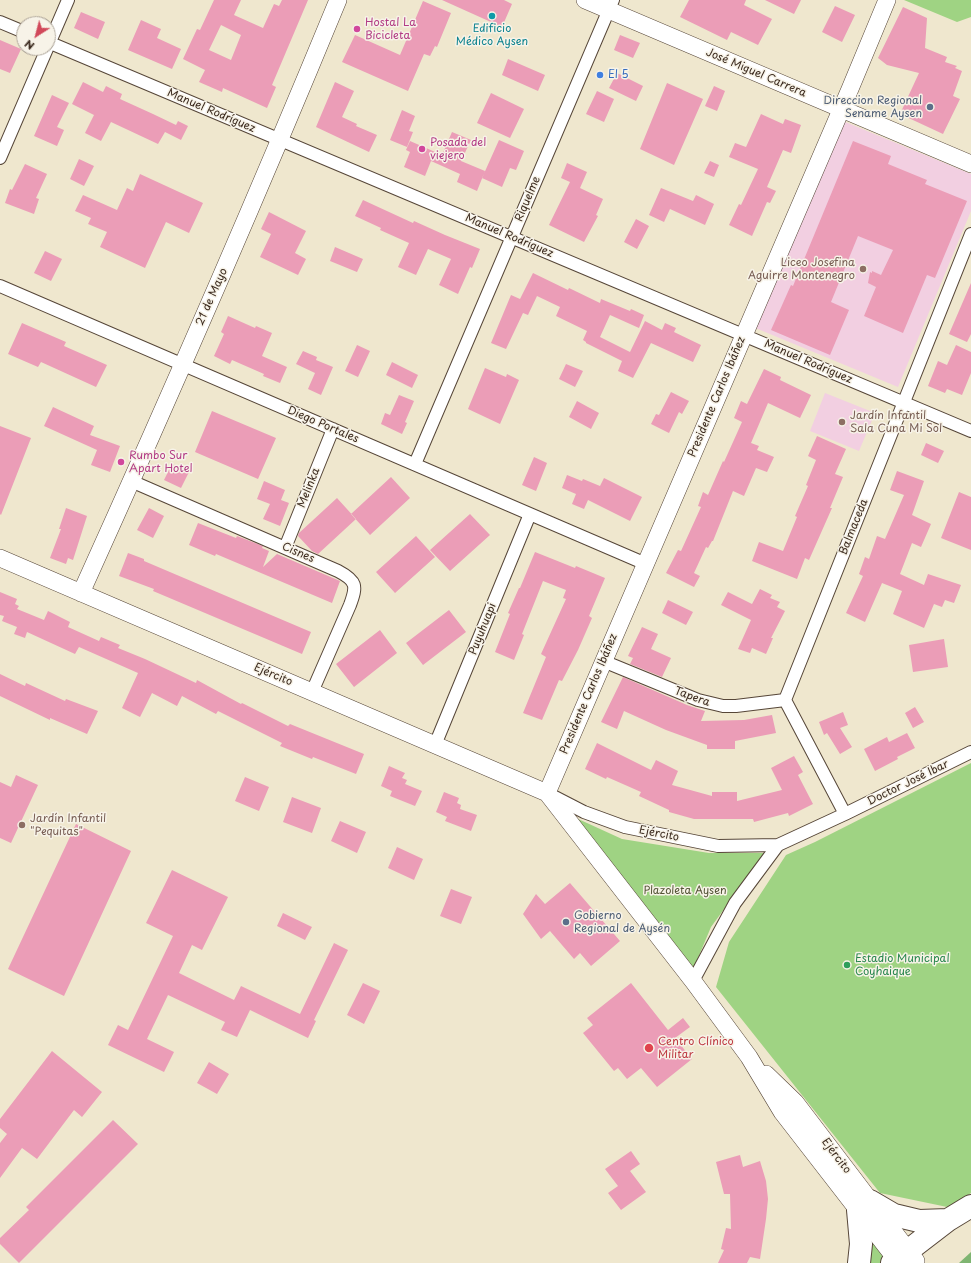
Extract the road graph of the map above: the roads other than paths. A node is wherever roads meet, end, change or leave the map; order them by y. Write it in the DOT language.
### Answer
graph roads {
  1 [pos="68,0"];
  2 [pos="338,0"];
  3 [pos="585,0"];
  4 [pos="887,0"];
  5 [pos="611,5"];
  6 [pos="0,22"];
  7 [pos="56,27"];
  8 [pos="16,29"];
  9 [pos="56,45"];
  10 [pos="43,56"];
  11 [pos="841,110"];
  12 [pos="281,140"];
  13 [pos="0,158"];
  14 [pos="971,164"];
  15 [pos="971,234"];
  16 [pos="512,237"];
  17 [pos="0,286"];
  18 [pos="744,335"];
  19 [pos="182,364"];
  20 [pos="904,402"];
  21 [pos="333,429"];
  22 [pos="971,431"];
  23 [pos="415,464"];
  24 [pos="131,481"];
  25 [pos="530,514"];
  26 [pos="285,548"];
  27 [pos="0,558"];
  28 [pos="646,564"];
  29 [pos="81,593"];
  30 [pos="603,661"];
  31 [pos="312,692"];
  32 [pos="785,700"];
  33 [pos="435,745"];
  34 [pos="971,752"];
  35 [pos="547,793"];
  36 [pos="845,814"];
  37 [pos="778,844"];
  38 [pos="693,981"];
  39 [pos="864,1206"];
  40 [pos="971,1206"];
  41 [pos="971,1211"];
  42 [pos="948,1220"];
  43 [pos="904,1260"];
  44 [pos="859,1263"];
  1 -- 7 [label="street"];
  2 -- 12 [label="street, 21 de Mayo"];
  3 -- 5 [label="street, José Miguel Carrera"];
  4 -- 11 [label="street, Presidente Carlos Ibáñez"];
  5 -- 11 [label="street, José Miguel Carrera"];
  5 -- 16 [label="street, Riquelme"];
  6 -- 8 [label="street"];
  9 -- 12 [label="street, Manuel Rodríguez"];
  10 -- 13 [label="street"];
  11 -- 14 [label="street, José Miguel Carrera"];
  11 -- 18 [label="street, Presidente Carlos Ibáñez"];
  12 -- 16 [label="street, Manuel Rodríguez"];
  12 -- 19 [label="street, 21 de Mayo"];
  15 -- 20 [label="street, Balmaceda"];
  16 -- 18 [label="street, Manuel Rodríguez"];
  16 -- 23 [label="street, Riquelme"];
  17 -- 19 [label="street, Diego Portales"];
  18 -- 20 [label="street, Manuel Rodríguez"];
  18 -- 28 [label="street, Presidente Carlos Ibáñez"];
  19 -- 21 [label="street, Diego Portales"];
  19 -- 24 [label="street, 21 de Mayo"];
  20 -- 22 [label="street, Manuel Rodríguez"];
  20 -- 32 [label="street, Balmaceda"];
  21 -- 23 [label="street, Diego Portales"];
  21 -- 26 [label="street, Melinka"];
  23 -- 25 [label="street, Diego Portales"];
  24 -- 26 [label="street, Cisnes"];
  24 -- 29 [label="street, 21 de Mayo"];
  25 -- 28 [label="street, Diego Portales"];
  25 -- 33 [label="street, Puyuhuapi"];
  26 -- 31 [label="street, Cisnes"];
  27 -- 29 [label="street, Ejército"];
  28 -- 30 [label="street, Presidente Carlos Ibáñez"];
  29 -- 31 [label="street, Ejército"];
  30 -- 32 [label="street, Tapera"];
  30 -- 35 [label="street, Presidente Carlos Ibáñez"];
  31 -- 33 [label="street, Ejército"];
  32 -- 36 [label="street"];
  33 -- 35 [label="street, Ejército"];
  34 -- 36 [label="street, Doctor José Ibar"];
  35 -- 37 [label="street, Ejército"];
  35 -- 38 [label="street, Ejército"];
  36 -- 37 [label="street, Ejército"];
  37 -- 38 [label="street, Ejército"];
  38 -- 39 [label="street, Ejército"];
  39 -- 42 [label="highway"];
  39 -- 43 [label="street, Ejército"];
  39 -- 44 [label="highway"];
  40 -- 42 [label="highway"];
  41 -- 43 [label="highway"];
  42 -- 43 [label="highway"];
}
